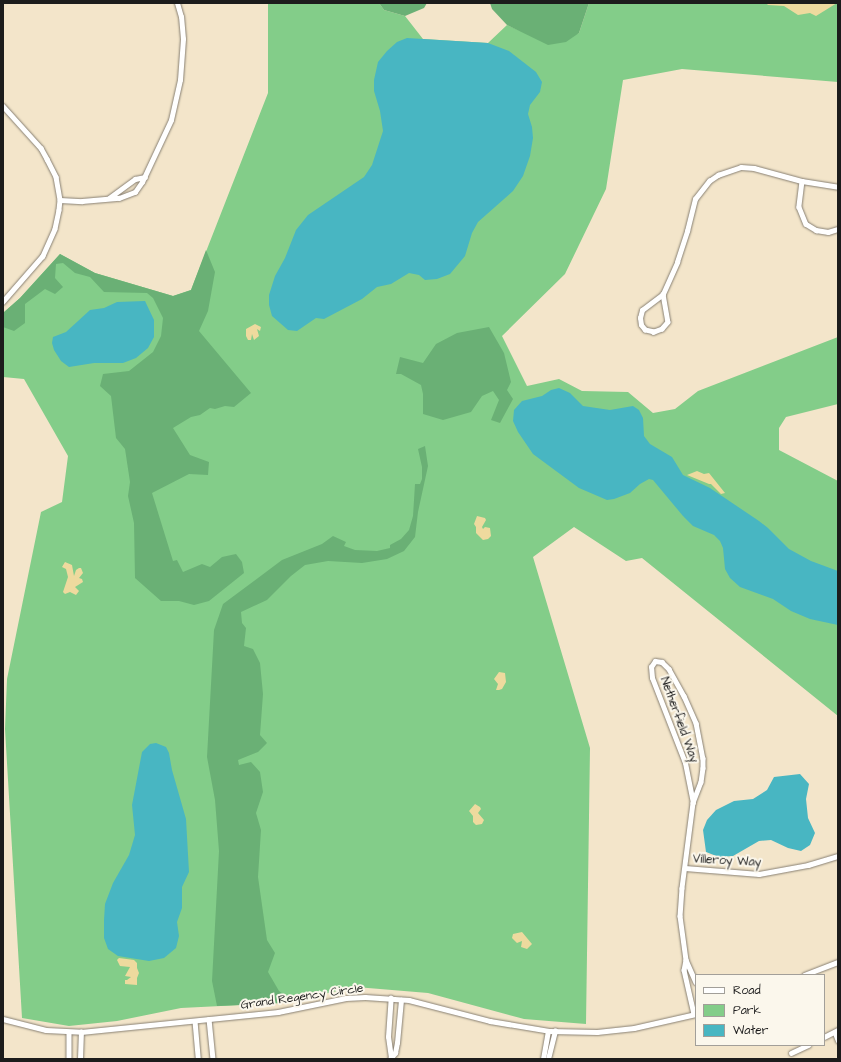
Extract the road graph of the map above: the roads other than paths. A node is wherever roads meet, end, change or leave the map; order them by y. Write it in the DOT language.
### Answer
graph roads {
  1 [pos="177,3"];
  2 [pos="3,106"];
  3 [pos="145,176"];
  4 [pos="802,181"];
  5 [pos="838,187"];
  6 [pos="108,198"];
  7 [pos="60,200"];
  8 [pos="838,229"];
  9 [pos="663,294"];
  10 [pos="3,302"];
  11 [pos="693,803"];
  12 [pos="838,856"];
  13 [pos="685,868"];
  14 [pos="686,960"];
  15 [pos="838,962"];
  16 [pos="807,974"];
  17 [pos="695,980"];
  18 [pos="391,998"];
  19 [pos="401,1000"];
  20 [pos="695,1014"];
  21 [pos="3,1019"];
  22 [pos="209,1019"];
  23 [pos="195,1021"];
  24 [pos="548,1031"];
  25 [pos="555,1031"];
  26 [pos="836,1031"];
  27 [pos="69,1032"];
  28 [pos="81,1032"];
  29 [pos="825,1036"];
  30 [pos="838,1040"];
  31 [pos="806,1046"];
  32 [pos="791,1053"];
  33 [pos="69,1059"];
  34 [pos="80,1059"];
  35 [pos="198,1059"];
  36 [pos="213,1059"];
  37 [pos="391,1059"];
  38 [pos="543,1059"];
  39 [pos="548,1059"];
  1 -- 3 [label="street"];
  2 -- 7 [label="street"];
  3 -- 6 [label="street"];
  3 -- 6 [label="street"];
  4 -- 5 [label="street"];
  4 -- 8 [label="street"];
  4 -- 9 [label="street"];
  6 -- 7 [label="street"];
  7 -- 10 [label="street"];
  9 -- 9 [label="street"];
  11 -- 11 [label="street, Netherfield Way"];
  11 -- 13 [label="street, Netherfield Way"];
  12 -- 13 [label="street, Villeroy Way"];
  13 -- 14 [label="street, Netherfield Way"];
  14 -- 17 [label="street, Netherfield Way"];
  14 -- 20 [label="street, Netherfield Way"];
  15 -- 16 [label="street"];
  18 -- 19 [label="street, Grand Regency Circle"];
  18 -- 22 [label="street, Grand Regency Circle"];
  18 -- 37 [label="street"];
  19 -- 24 [label="street, Grand Regency Circle"];
  19 -- 37 [label="street"];
  20 -- 25 [label="street, Grand Regency Circle"];
  21 -- 27 [label="street, Grand Regency Circle"];
  22 -- 23 [label="street, Grand Regency Circle"];
  22 -- 36 [label="street"];
  23 -- 28 [label="street, Grand Regency Circle"];
  23 -- 35 [label="street"];
  24 -- 25 [label="street, Grand Regency Circle"];
  24 -- 38 [label="street"];
  25 -- 39 [label="street"];
  26 -- 29 [label="street"];
  26 -- 30 [label="street"];
  27 -- 28 [label="street, Grand Regency Circle"];
  27 -- 33 [label="street"];
  28 -- 34 [label="street"];
  31 -- 32 [label="street"];
}
